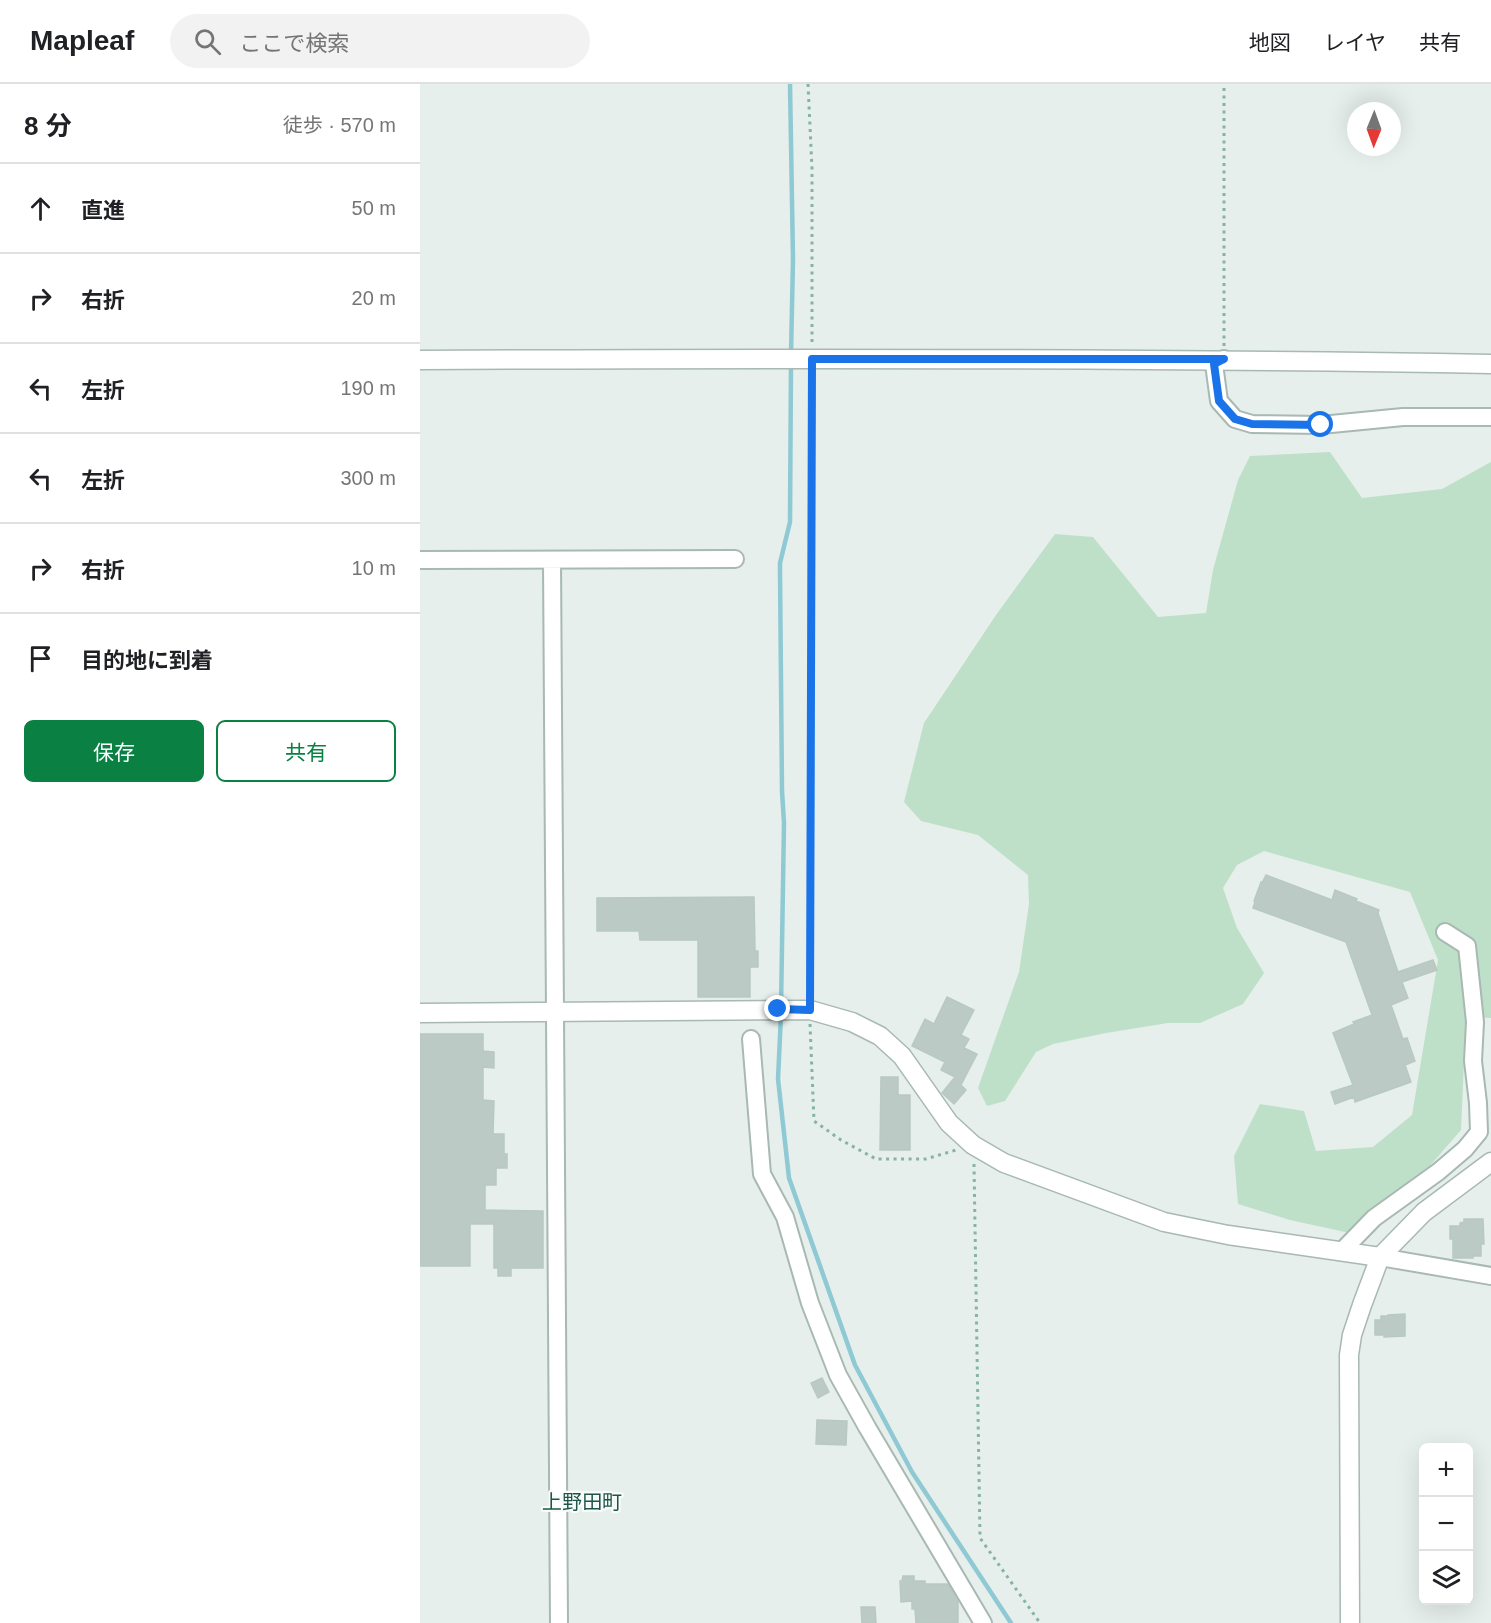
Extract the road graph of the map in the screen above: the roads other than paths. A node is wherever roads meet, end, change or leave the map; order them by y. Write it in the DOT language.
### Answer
graph roads {
  1 [pos="1224,359"];
  2 [pos="420,360"];
  3 [pos="1491,364"];
  4 [pos="1491,417"];
  5 [pos="420,560"];
  6 [pos="552,560"];
  7 [pos="735,560"];
  8 [pos="1445,932"];
  9 [pos="555,1011"];
  10 [pos="420,1013"];
  11 [pos="752,1039"];
  12 [pos="1491,1162"];
  13 [pos="1341,1252"];
  14 [pos="1380,1257"];
  15 [pos="1491,1276"];
  16 [pos="559,1623"];
  17 [pos="983,1623"];
  18 [pos="1350,1623"];
  1 -- 2 [label="street"];
  1 -- 3 [label="street"];
  1 -- 4 [label="street"];
  5 -- 6 [label="street"];
  6 -- 7 [label="street"];
  6 -- 9 [label="street"];
  8 -- 13 [label="street"];
  9 -- 10 [label="street"];
  9 -- 13 [label="street"];
  9 -- 16 [label="street"];
  11 -- 17 [label="street"];
  12 -- 14 [label="street"];
  13 -- 14 [label="street"];
  14 -- 15 [label="street"];
  14 -- 18 [label="street"];
}
